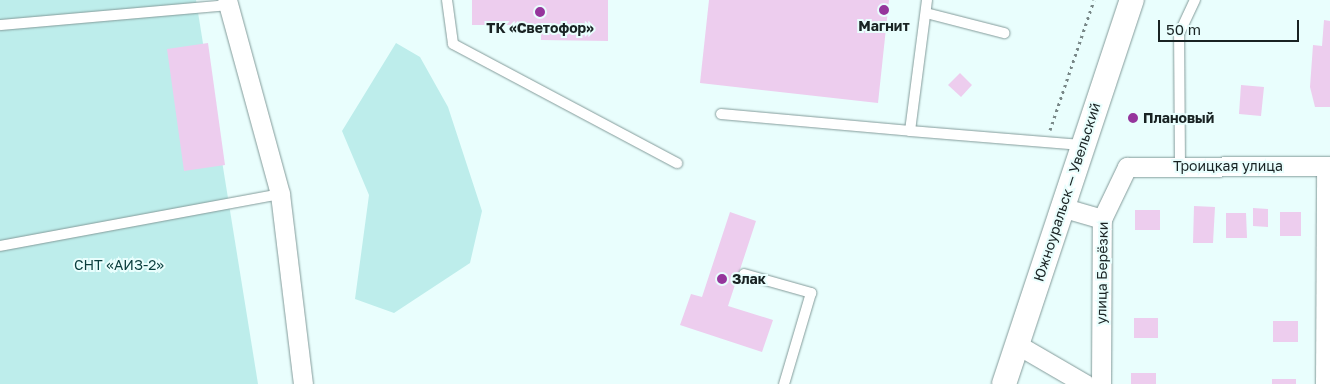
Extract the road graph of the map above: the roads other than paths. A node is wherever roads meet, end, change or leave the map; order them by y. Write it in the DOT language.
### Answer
graph roads {
  1 [pos="447,0"];
  2 [pos="928,0"];
  3 [pos="1132,0"];
  4 [pos="1195,0"];
  5 [pos="227,3"];
  6 [pos="926,13"];
  7 [pos="0,25"];
  8 [pos="1004,33"];
  9 [pos="721,114"];
  10 [pos="910,131"];
  11 [pos="1081,145"];
  12 [pos="677,163"];
  13 [pos="1328,166"];
  14 [pos="1127,167"];
  15 [pos="1180,167"];
  16 [pos="280,194"];
  17 [pos="1061,207"];
  18 [pos="1102,219"];
  19 [pos="0,246"];
  20 [pos="744,274"];
  21 [pos="1018,345"];
  22 [pos="303,384"];
  23 [pos="784,384"];
  24 [pos="1004,384"];
  25 [pos="1085,384"];
  26 [pos="1101,384"];
  27 [pos="1325,384"];
  1 -- 12 [label="lane"];
  2 -- 6 [label="lane"];
  3 -- 11 [label="street, Южноуральск — Увельский"];
  4 -- 15 [label="lane"];
  5 -- 7 [label="lane"];
  5 -- 16 [label="street"];
  6 -- 8 [label="lane"];
  6 -- 10 [label="lane"];
  9 -- 10 [label="lane"];
  10 -- 11 [label="lane"];
  11 -- 17 [label="street, Южноуральск — Увельский"];
  13 -- 15 [label="street, Троицкая улица"];
  13 -- 27 [label="street"];
  14 -- 15 [label="street, Троицкая улица"];
  14 -- 18 [label="street, улица Берёзки"];
  16 -- 19 [label="lane"];
  16 -- 22 [label="street"];
  17 -- 18 [label="street"];
  17 -- 21 [label="street, Южноуральск — Увельский"];
  18 -- 26 [label="street, улица Берёзки"];
  20 -- 23 [label="lane"];
  21 -- 24 [label="street, Южноуральск — Увельский"];
  21 -- 25 [label="street"];
}
